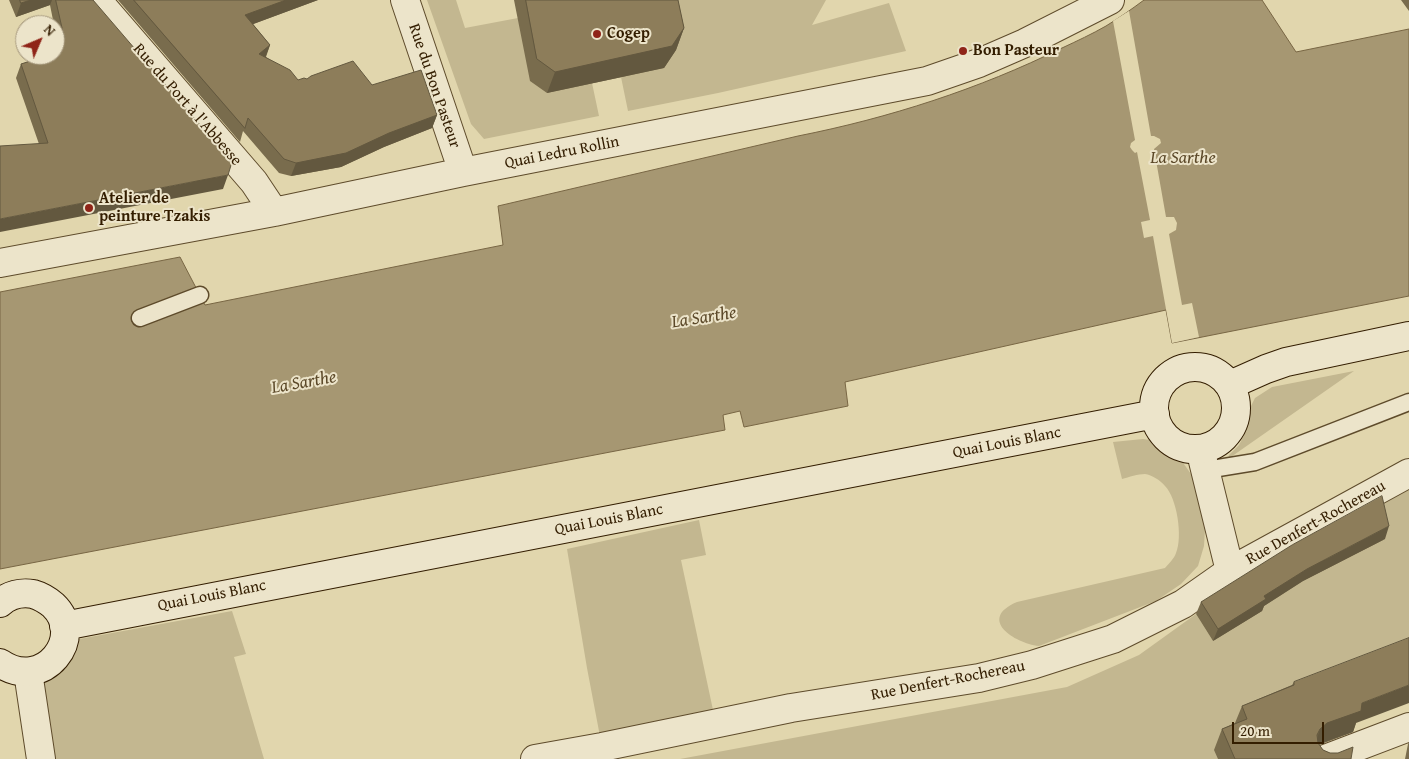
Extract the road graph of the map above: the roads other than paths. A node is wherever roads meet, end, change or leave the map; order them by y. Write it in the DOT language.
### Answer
graph roads {
  1 [pos="97,0"];
  2 [pos="405,0"];
  3 [pos="1110,0"];
  4 [pos="463,172"];
  5 [pos="274,212"];
  6 [pos="0,263"];
  7 [pos="200,295"];
  8 [pos="140,318"];
  9 [pos="1409,336"];
  10 [pos="1230,385"];
  11 [pos="1409,402"];
  12 [pos="1155,414"];
  13 [pos="1203,460"];
  14 [pos="1409,473"];
  15 [pos="1230,571"];
  16 [pos="0,603"];
  17 [pos="64,626"];
  18 [pos="0,663"];
  19 [pos="28,672"];
  20 [pos="1409,727"];
  21 [pos="41,759"];
  22 [pos="535,759"];
  23 [pos="1325,759"];
  1 -- 5 [label="street, Rue du Port à l'Abbesse"];
  2 -- 4 [label="street, Rue du Bon Pasteur"];
  3 -- 4 [label="street, Quai Ledru Rollin"];
  4 -- 5 [label="street, Quai Ledru Rollin"];
  5 -- 6 [label="street, Quai Ledru Rollin"];
  7 -- 8 [label="lane"];
  9 -- 10 [label="street"];
  10 -- 12 [label="street"];
  10 -- 13 [label="street"];
  11 -- 13 [label="lane"];
  12 -- 13 [label="street"];
  12 -- 17 [label="street, Quai Louis Blanc"];
  13 -- 15 [label="street"];
  14 -- 15 [label="street, Rue Denfert-Rochereau"];
  15 -- 22 [label="street, Rue Denfert-Rochereau"];
  16 -- 17 [label="street"];
  17 -- 19 [label="street"];
  18 -- 19 [label="street"];
  19 -- 21 [label="street"];
  20 -- 23 [label="street"];
}
